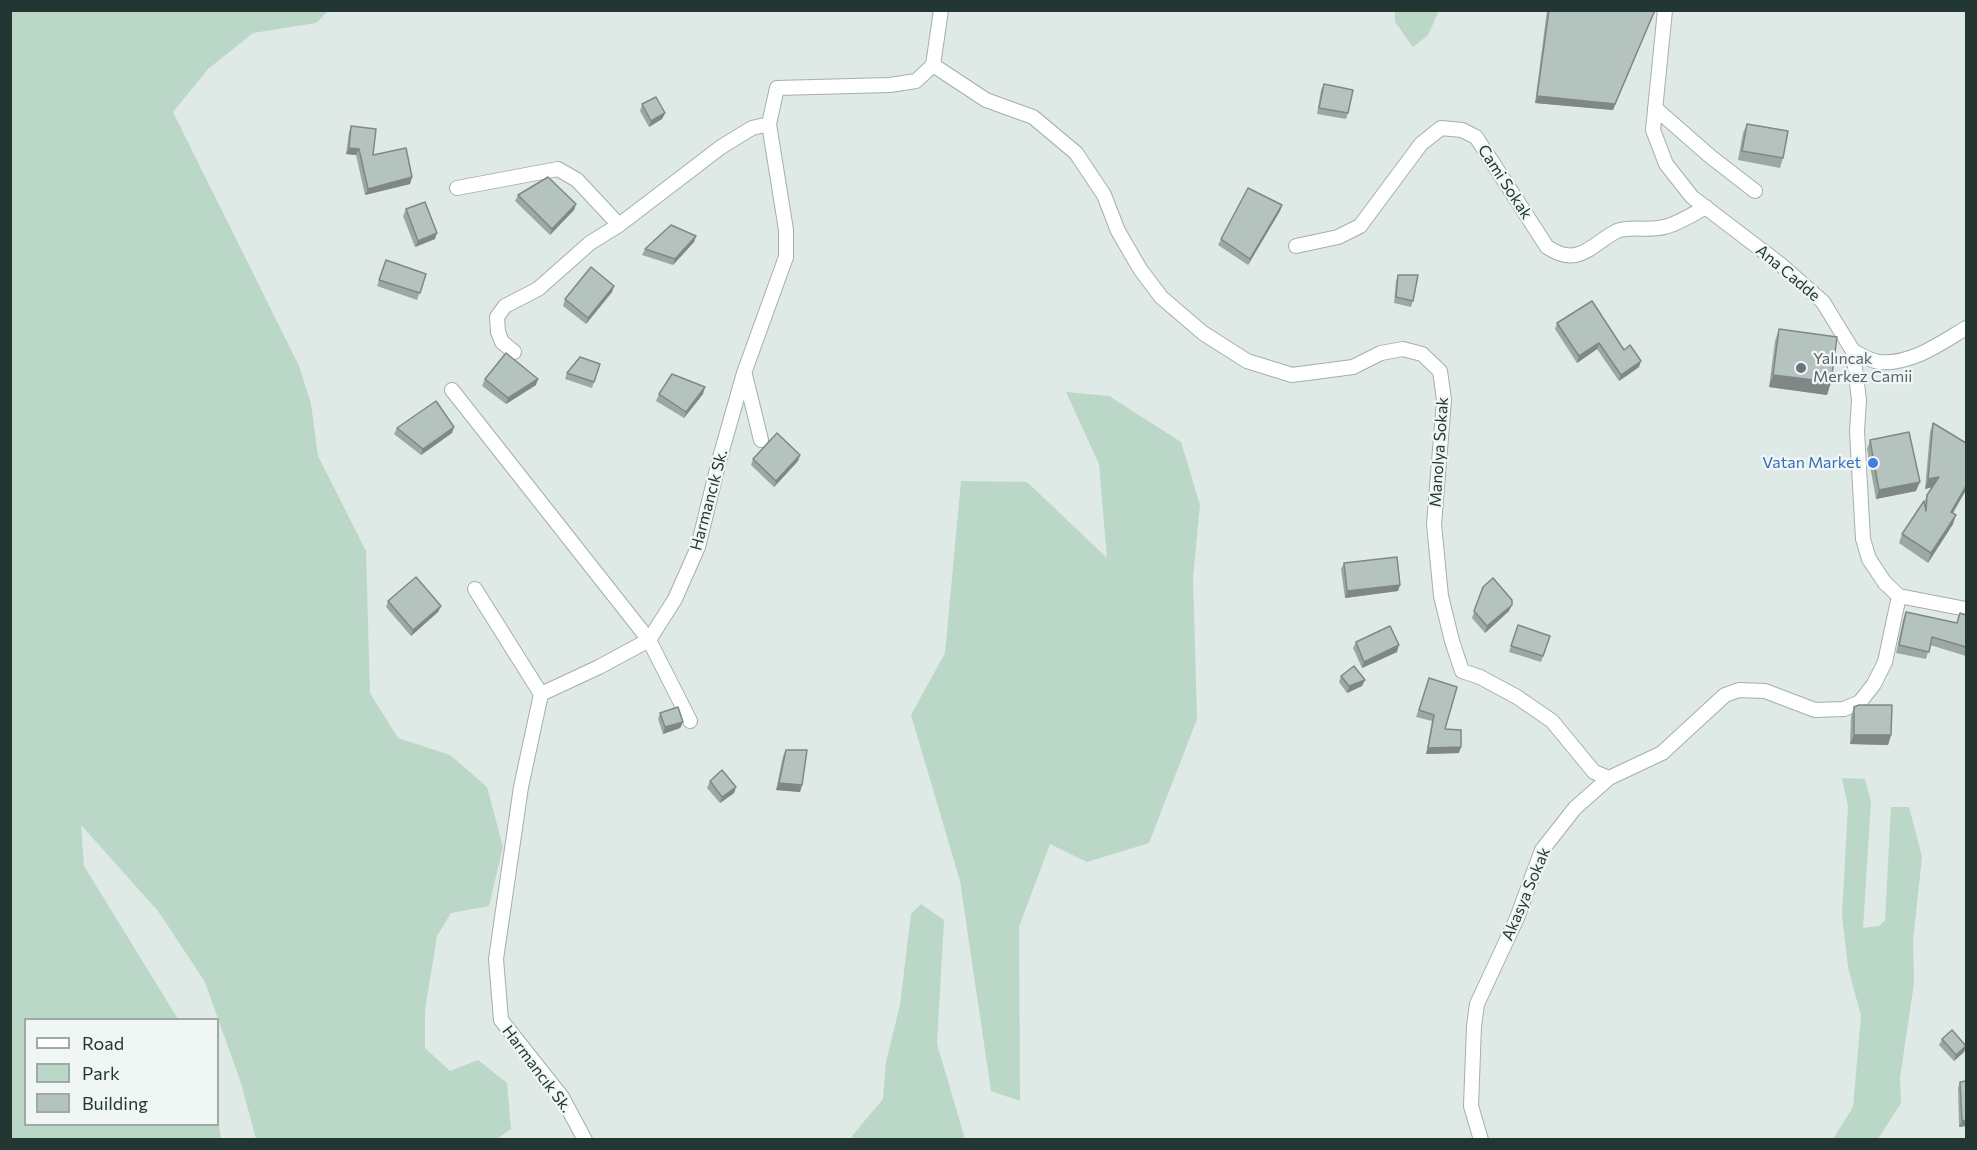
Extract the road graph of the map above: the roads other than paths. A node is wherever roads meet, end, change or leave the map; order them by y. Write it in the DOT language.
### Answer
graph roads {
  1 [pos="941,10"];
  2 [pos="1665,10"];
  3 [pos="933,65"];
  4 [pos="1654,108"];
  5 [pos="769,124"];
  6 [pos="457,188"];
  7 [pos="1755,191"];
  8 [pos="1706,207"];
  9 [pos="619,225"];
  10 [pos="1296,246"];
  11 [pos="1966,327"];
  12 [pos="1853,351"];
  13 [pos="514,352"];
  14 [pos="744,374"];
  15 [pos="452,390"];
  16 [pos="761,440"];
  17 [pos="475,589"];
  18 [pos="1899,596"];
  19 [pos="1966,609"];
  20 [pos="649,640"];
  21 [pos="542,694"];
  22 [pos="690,721"];
  23 [pos="1609,778"];
  24 [pos="585,1140"];
  25 [pos="1481,1140"];
  1 -- 3 [label="street"];
  2 -- 4 [label="street, Ana Cadde"];
  3 -- 5 [label="street, Harmancık Sk."];
  3 -- 23 [label="street, Manolya Sokak"];
  4 -- 7 [label="street"];
  4 -- 8 [label="street, Ana Cadde"];
  5 -- 9 [label="street"];
  5 -- 14 [label="street, Harmancık Sk."];
  6 -- 9 [label="street"];
  8 -- 10 [label="street, Cami Sokak"];
  8 -- 12 [label="street, Ana Cadde"];
  9 -- 13 [label="street"];
  11 -- 12 [label="street"];
  12 -- 18 [label="street, Ana Cadde"];
  14 -- 16 [label="street"];
  14 -- 20 [label="street, Harmancık Sk."];
  15 -- 20 [label="street"];
  17 -- 21 [label="street"];
  18 -- 19 [label="street"];
  18 -- 23 [label="street, Akasya Sokak"];
  20 -- 21 [label="street, Harmancık Sk."];
  20 -- 22 [label="street"];
  21 -- 24 [label="street, Harmancık Sk."];
  23 -- 25 [label="street, Akasya Sokak"];
}
